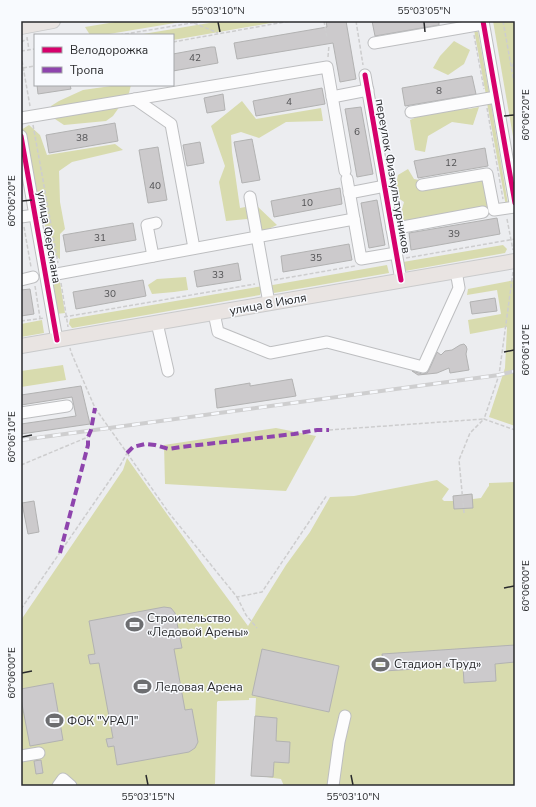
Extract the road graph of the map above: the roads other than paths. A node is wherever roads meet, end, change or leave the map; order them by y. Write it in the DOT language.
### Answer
graph roads {
  1 [pos="53,21"];
  2 [pos="480,23"];
  3 [pos="21,27"];
  4 [pos="374,43"];
  5 [pos="365,75"];
  6 [pos="368,90"];
  7 [pos="332,97"];
  8 [pos="491,98"];
  9 [pos="135,99"];
  10 [pos="411,112"];
  11 [pos="26,117"];
  12 [pos="21,136"];
  13 [pos="24,171"];
  14 [pos="422,185"];
  15 [pos="385,186"];
  16 [pos="349,193"];
  17 [pos="250,197"];
  18 [pos="515,203"];
  19 [pos="510,207"];
  20 [pos="483,212"];
  21 [pos="35,215"];
  22 [pos="22,217"];
  23 [pos="354,219"];
  24 [pos="156,223"];
  25 [pos="392,229"];
  26 [pos="257,237"];
  27 [pos="194,248"];
  28 [pos="153,256"];
  29 [pos="397,256"];
  30 [pos="515,261"];
  31 [pos="456,271"];
  32 [pos="46,276"];
  33 [pos="33,277"];
  34 [pos="21,280"];
  35 [pos="401,280"];
  36 [pos="269,304"];
  37 [pos="214,313"];
  38 [pos="157,323"];
  39 [pos="63,339"];
  40 [pos="21,346"];
  41 [pos="168,371"];
  42 [pos="67,406"];
  43 [pos="21,413"];
  44 [pos="345,716"];
  45 [pos="39,753"];
  46 [pos="21,756"];
  47 [pos="333,786"];
  1 -- 3 [label="main road"];
  2 -- 4 [label="street"];
  2 -- 8 [label="street"];
  5 -- 6 [label="street, переулок Физкультурников"];
  6 -- 7 [label="street"];
  6 -- 15 [label="street, переулок Физкультурников"];
  7 -- 9 [label="street"];
  7 -- 16 [label="street"];
  8 -- 10 [label="street"];
  8 -- 18 [label="street"];
  9 -- 11 [label="street"];
  9 -- 27 [label="street"];
  12 -- 13 [label="street, улица Ферсмана"];
  13 -- 21 [label="street, улица Ферсмана"];
  14 -- 19 [label="street"];
  15 -- 16 [label="street"];
  15 -- 25 [label="street, переулок Физкультурников"];
  16 -- 23 [label="street"];
  17 -- 26 [label="street"];
  20 -- 25 [label="street"];
  21 -- 22 [label="street"];
  21 -- 32 [label="street, улица Ферсмана"];
  23 -- 26 [label="street"];
  23 -- 29 [label="street"];
  24 -- 28 [label="street"];
  25 -- 29 [label="street, переулок Физкультурников"];
  26 -- 27 [label="street"];
  26 -- 36 [label="street"];
  27 -- 28 [label="street"];
  28 -- 32 [label="street"];
  29 -- 35 [label="street, переулок Физкультурников"];
  30 -- 31 [label="main road, улица 8 Июля"];
  31 -- 35 [label="main road, улица 8 Июля"];
  31 -- 37 [label="street"];
  32 -- 39 [label="street, улица Ферсмана"];
  33 -- 34 [label="street"];
  35 -- 36 [label="main road, улица 8 Июля"];
  36 -- 37 [label="main road, улица 8 Июля"];
  37 -- 38 [label="main road, улица 8 Июля"];
  38 -- 39 [label="main road, улица 8 Июля"];
  38 -- 41 [label="street"];
  39 -- 40 [label="main road, улица 8 Июля"];
  42 -- 43 [label="street"];
  44 -- 47 [label="street"];
  45 -- 46 [label="street"];
}
